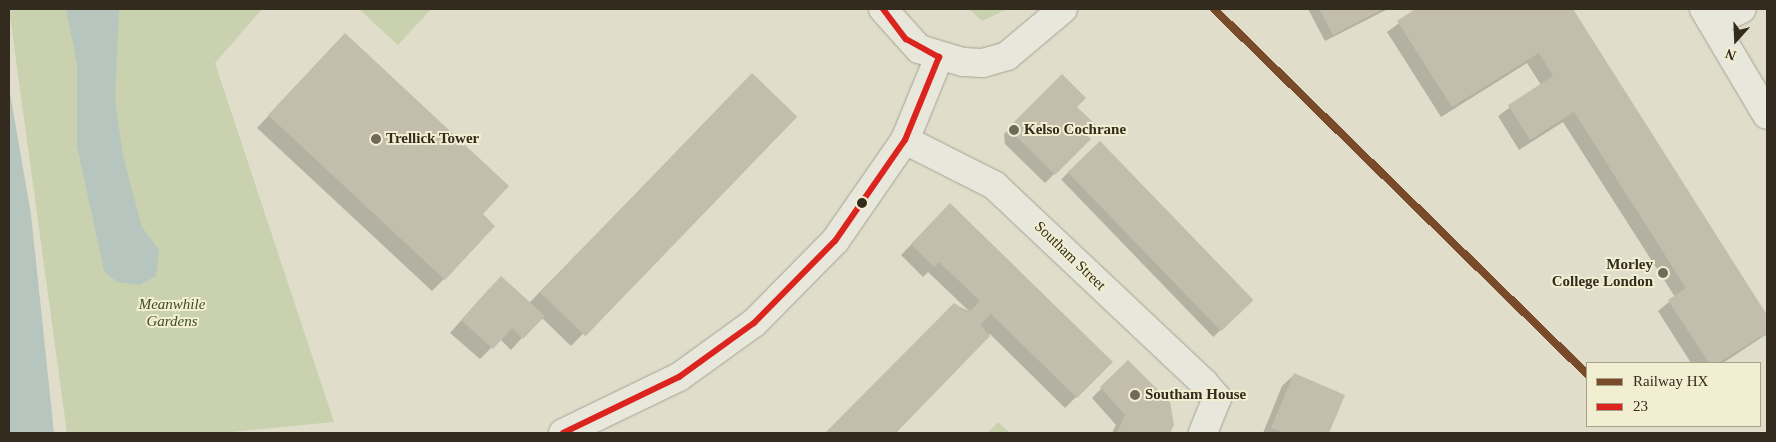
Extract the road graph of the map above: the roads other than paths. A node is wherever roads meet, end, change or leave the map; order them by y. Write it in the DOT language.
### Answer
graph roads {
  1 [pos="883,9"];
  2 [pos="1063,9"];
  3 [pos="1742,9"];
  4 [pos="1708,16"];
  5 [pos="939,57"];
  6 [pos="1767,115"];
  7 [pos="905,140"];
  8 [pos="563,433"];
  9 [pos="1203,433"];
  1 -- 5 [label="street"];
  2 -- 5 [label="street"];
  3 -- 4 [label="street"];
  4 -- 6 [label="street"];
  5 -- 7 [label="street"];
  7 -- 8 [label="street"];
  7 -- 9 [label="street, Southam Street"];
}
